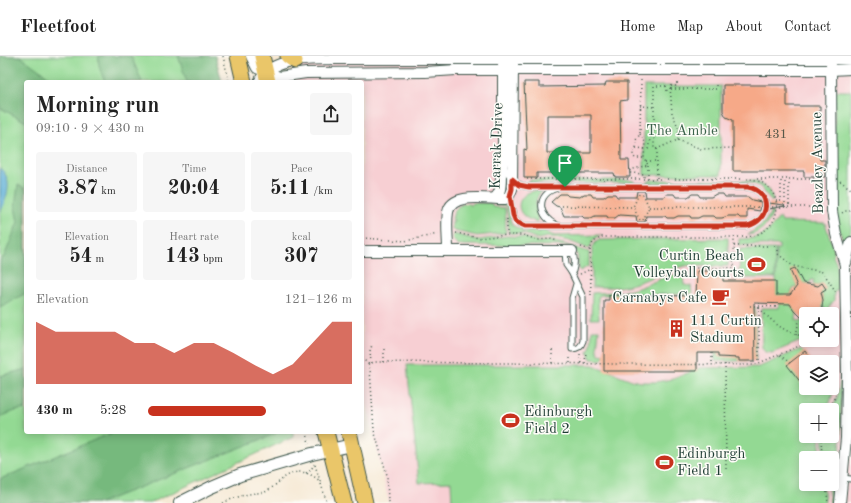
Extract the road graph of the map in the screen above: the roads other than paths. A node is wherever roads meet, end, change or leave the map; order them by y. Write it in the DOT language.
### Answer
graph roads {
  1 [pos="238,56"];
  2 [pos="252,56"];
  3 [pos="262,56"];
  4 [pos="508,57"];
  5 [pos="292,58"];
  6 [pos="831,59"];
  7 [pos="851,59"];
  8 [pos="851,69"];
  9 [pos="508,70"];
  10 [pos="832,70"];
  11 [pos="264,79"];
  12 [pos="244,80"];
  13 [pos="503,163"];
  14 [pos="512,179"];
  15 [pos="560,187"];
  16 [pos="510,196"];
  17 [pos="495,198"];
  18 [pos="559,226"];
  19 [pos="851,242"];
  20 [pos="572,249"];
  21 [pos="448,250"];
  22 [pos="364,251"];
  23 [pos="845,265"];
  24 [pos="571,272"];
  25 [pos="576,284"];
  26 [pos="327,434"];
  27 [pos="351,438"];
  28 [pos="331,450"];
  29 [pos="847,478"];
  30 [pos="180,503"];
  31 [pos="344,503"];
  32 [pos="365,503"];
  33 [pos="840,503"];
  1 -- 12 [label="main road"];
  2 -- 11 [label="street"];
  3 -- 11 [label="main road"];
  4 -- 5 [label="street"];
  4 -- 6 [label="street"];
  4 -- 9 [label="street"];
  5 -- 11 [label="street"];
  6 -- 7 [label="street"];
  6 -- 10 [label="street, Beazley Avenue"];
  8 -- 10 [label="street"];
  9 -- 10 [label="street"];
  9 -- 11 [label="street"];
  9 -- 13 [label="street, Karrak Drive"];
  9 -- 14 [label="street, Karrak Drive"];
  10 -- 23 [label="street, Beazley Avenue"];
  13 -- 14 [label="lane"];
  13 -- 17 [label="street, Karrak Drive"];
  14 -- 15 [label="lane"];
  14 -- 16 [label="street, Karrak Drive"];
  15 -- 18 [label="lane"];
  15 -- 18 [label="lane"];
  16 -- 17 [label="street, Karrak Drive"];
  16 -- 18 [label="lane"];
  17 -- 21 [label="street"];
  19 -- 23 [label="street, Beazley Avenue"];
  20 -- 21 [label="street"];
  20 -- 24 [label="lane"];
  20 -- 24 [label="lane"];
  21 -- 22 [label="street"];
  23 -- 29 [label="street, Beazley Avenue"];
  24 -- 25 [label="lane"];
  25 -- 25 [label="lane"];
  26 -- 28 [label="main road"];
  27 -- 28 [label="street"];
  27 -- 32 [label="main road"];
  28 -- 30 [label="street"];
  28 -- 31 [label="main road"];
  29 -- 33 [label="street, Beazley Avenue"];
}
